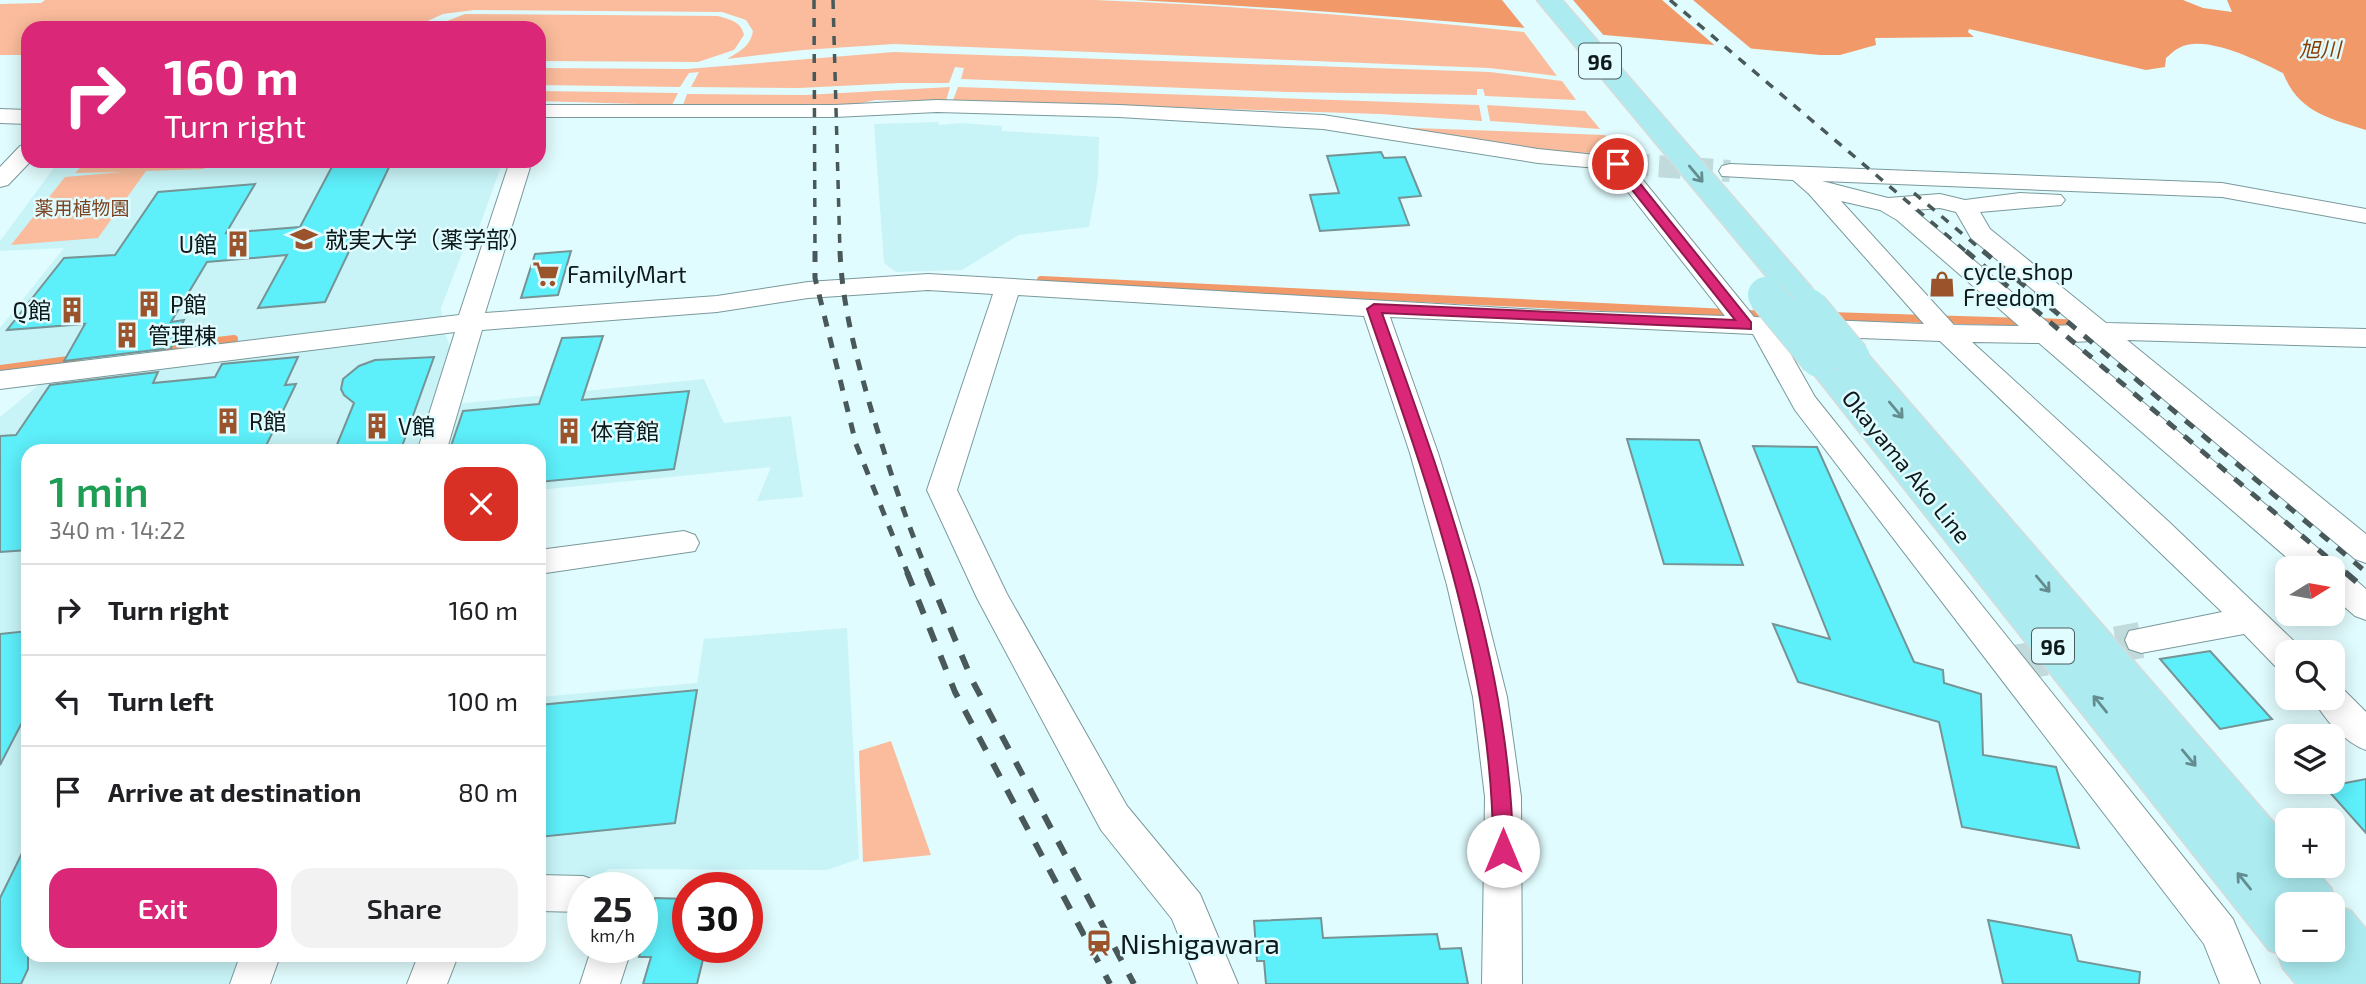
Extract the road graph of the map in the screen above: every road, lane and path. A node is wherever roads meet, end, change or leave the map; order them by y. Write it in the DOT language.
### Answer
graph roads {
  1 [pos="1525,0"];
  2 [pos="1549,0"];
  3 [pos="0,103"];
  4 [pos="21,103"];
  5 [pos="546,111"];
  6 [pos="0,116"];
  7 [pos="21,117"];
  8 [pos="1638,121"];
  9 [pos="21,158"];
  10 [pos="519,168"];
  11 [pos="1730,171"];
  12 [pos="1798,173"];
  13 [pos="0,180"];
  14 [pos="2187,188"];
  15 [pos="1817,189"];
  16 [pos="2222,190"];
  17 [pos="1888,205"];
  18 [pos="1965,206"];
  19 [pos="2366,216"];
  20 [pos="2366,232"];
  21 [pos="1008,287"];
  22 [pos="1374,309"];
  23 [pos="1749,315"];
  24 [pos="470,322"];
  25 [pos="1938,323"];
  26 [pos="2035,325"];
  27 [pos="2093,326"];
  28 [pos="2366,338"];
  29 [pos="1836,358"];
  30 [pos="0,380"];
  31 [pos="433,444"];
  32 [pos="684,543"];
  33 [pos="2366,551"];
  34 [pos="2306,556"];
  35 [pos="546,561"];
  36 [pos="2345,589"];
  37 [pos="2366,607"];
  38 [pos="2250,620"];
  39 [pos="2141,640"];
  40 [pos="2275,644"];
  41 [pos="2302,892"];
  42 [pos="546,893"];
  43 [pos="567,894"];
  44 [pos="2275,918"];
  45 [pos="2345,943"];
  46 [pos="258,962"];
  47 [pos="436,962"];
  48 [pos="2311,962"];
  49 [pos="607,963"];
  50 [pos="2366,968"];
  51 [pos="250,984"];
  52 [pos="427,984"];
  53 [pos="600,984"];
  54 [pos="1218,984"];
  55 [pos="1502,984"];
  56 [pos="2240,984"];
  57 [pos="2328,984"];
  1 -- 8 [label="main road, Okayama Ako Line / 96"];
  2 -- 8 [label="main road, Okayama Ako Line / 96"];
  3 -- 4 [label="street"];
  5 -- 23 [label="street"];
  6 -- 7 [label="street"];
  8 -- 23 [label="main road, Okayama Ako Line / 96"];
  8 -- 29 [label="main road, Okayama Ako Line / 96, one-way, bridge"];
  9 -- 13 [label="street"];
  10 -- 24 [label="street"];
  11 -- 12 [label="street"];
  12 -- 14 [label="street"];
  12 -- 15 [label="street"];
  14 -- 16 [label="street"];
  14 -- 18 [label="street"];
  15 -- 17 [label="street"];
  15 -- 25 [label="street"];
  16 -- 19 [label="street"];
  16 -- 20 [label="street"];
  17 -- 18 [label="street"];
  17 -- 26 [label="street"];
  18 -- 27 [label="street"];
  21 -- 22 [label="street"];
  21 -- 24 [label="street"];
  21 -- 54 [label="street"];
  22 -- 23 [label="street"];
  22 -- 55 [label="street"];
  23 -- 25 [label="street"];
  23 -- 29 [label="main road, Okayama Ako Line / 96, bridge"];
  23 -- 56 [label="street"];
  24 -- 30 [label="street"];
  24 -- 31 [label="street"];
  25 -- 26 [label="street"];
  25 -- 38 [label="street"];
  26 -- 27 [label="street"];
  26 -- 34 [label="street"];
  27 -- 28 [label="street"];
  27 -- 33 [label="street"];
  29 -- 41 [label="main road, Okayama Ako Line / 96, one-way"];
  44 -- 29 [label="main road, Okayama Ako Line / 96, one-way"];
  32 -- 35 [label="street"];
  36 -- 37 [label="street"];
  38 -- 39 [label="street"];
  38 -- 40 [label="street"];
  42 -- 43 [label="street"];
  45 -- 50 [label="main road"];
  46 -- 51 [label="street"];
  47 -- 52 [label="street"];
  48 -- 57 [label="main road"];
  49 -- 53 [label="street"];
}
